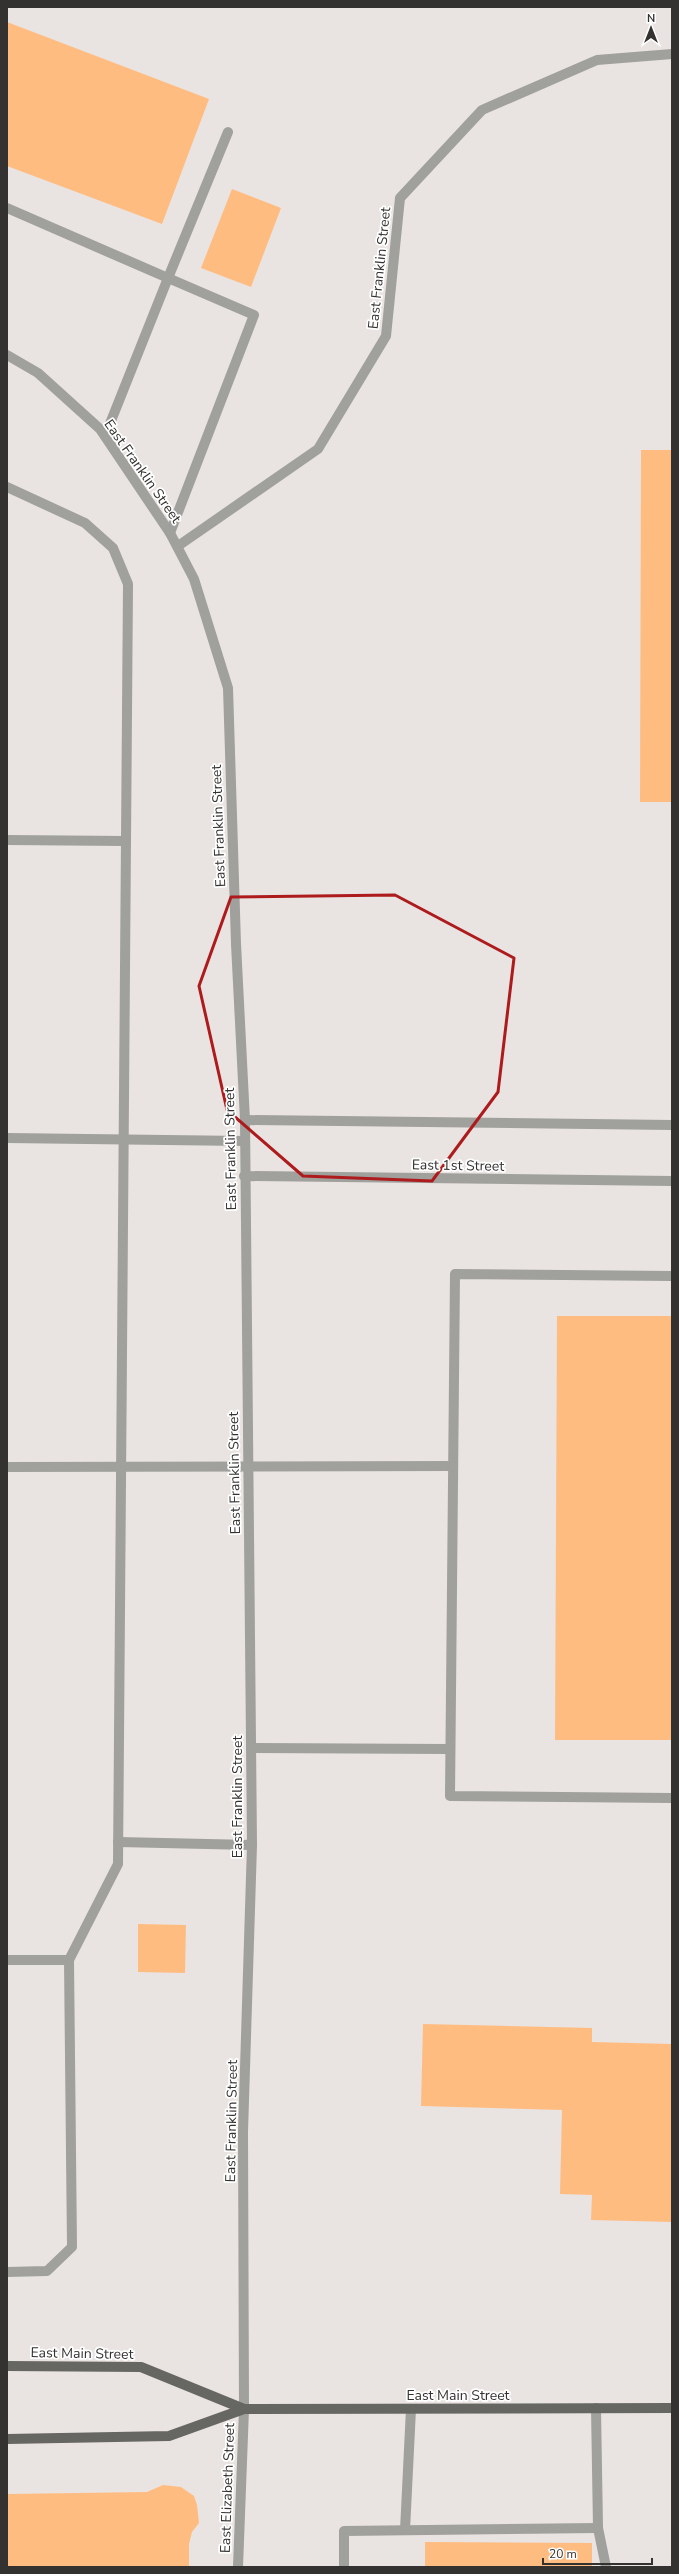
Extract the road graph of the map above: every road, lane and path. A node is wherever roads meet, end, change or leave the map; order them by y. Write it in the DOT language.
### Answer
graph roads {
  1 [pos="672,54"];
  2 [pos="228,132"];
  3 [pos="7,208"];
  4 [pos="168,278"];
  5 [pos="7,355"];
  6 [pos="105,436"];
  7 [pos="7,487"];
  8 [pos="170,533"];
  9 [pos="178,546"];
  10 [pos="7,840"];
  11 [pos="125,841"];
  12 [pos="245,1120"];
  13 [pos="672,1125"];
  14 [pos="7,1138"];
  15 [pos="123,1139"];
  16 [pos="245,1141"];
  17 [pos="244,1176"];
  18 [pos="672,1181"];
  19 [pos="672,1276"];
  20 [pos="453,1466"];
  21 [pos="7,1467"];
  22 [pos="121,1468"];
  23 [pos="248,1468"];
  24 [pos="251,1748"];
  25 [pos="450,1750"];
  26 [pos="672,1798"];
  27 [pos="118,1842"];
  28 [pos="252,1845"];
  29 [pos="7,1960"];
  30 [pos="69,1960"];
  31 [pos="7,2272"];
  32 [pos="7,2366"];
  33 [pos="596,2408"];
  34 [pos="672,2408"];
  35 [pos="244,2409"];
  36 [pos="411,2409"];
  37 [pos="7,2439"];
  38 [pos="598,2528"];
  39 [pos="405,2530"];
  40 [pos="238,2567"];
  41 [pos="344,2567"];
  42 [pos="606,2567"];
  1 -- 9 [label="street, East Franklin Street"];
  2 -- 4 [label="street"];
  3 -- 4 [label="street"];
  4 -- 6 [label="street"];
  4 -- 8 [label="street"];
  5 -- 6 [label="street, East Franklin Street"];
  6 -- 8 [label="street, East Franklin Street"];
  7 -- 11 [label="street"];
  8 -- 9 [label="street, East Franklin Street"];
  9 -- 12 [label="street, East Franklin Street"];
  10 -- 11 [label="street"];
  11 -- 15 [label="street"];
  12 -- 13 [label="street"];
  12 -- 16 [label="street, East Franklin Street"];
  14 -- 15 [label="street"];
  15 -- 16 [label="street"];
  15 -- 22 [label="street"];
  16 -- 17 [label="street, East Franklin Street"];
  17 -- 18 [label="street, East 1st Street"];
  17 -- 23 [label="street, East Franklin Street"];
  19 -- 20 [label="street"];
  20 -- 23 [label="street"];
  20 -- 25 [label="street"];
  21 -- 22 [label="street"];
  22 -- 23 [label="street"];
  22 -- 27 [label="street"];
  23 -- 24 [label="street, East Franklin Street"];
  24 -- 25 [label="street"];
  24 -- 28 [label="street, East Franklin Street"];
  25 -- 26 [label="street"];
  27 -- 28 [label="street"];
  27 -- 30 [label="street"];
  28 -- 35 [label="street, East Franklin Street"];
  29 -- 30 [label="street"];
  30 -- 31 [label="street"];
  32 -- 35 [label="main road, East Main Street"];
  33 -- 34 [label="main road, East Main Street"];
  33 -- 36 [label="main road, East Main Street"];
  33 -- 38 [label="street"];
  35 -- 36 [label="main road, East Main Street"];
  35 -- 37 [label="main road, East Main Street"];
  35 -- 40 [label="street, East Elizabeth Street"];
  36 -- 39 [label="street"];
  38 -- 39 [label="street"];
  38 -- 42 [label="street"];
  39 -- 41 [label="street"];
}
